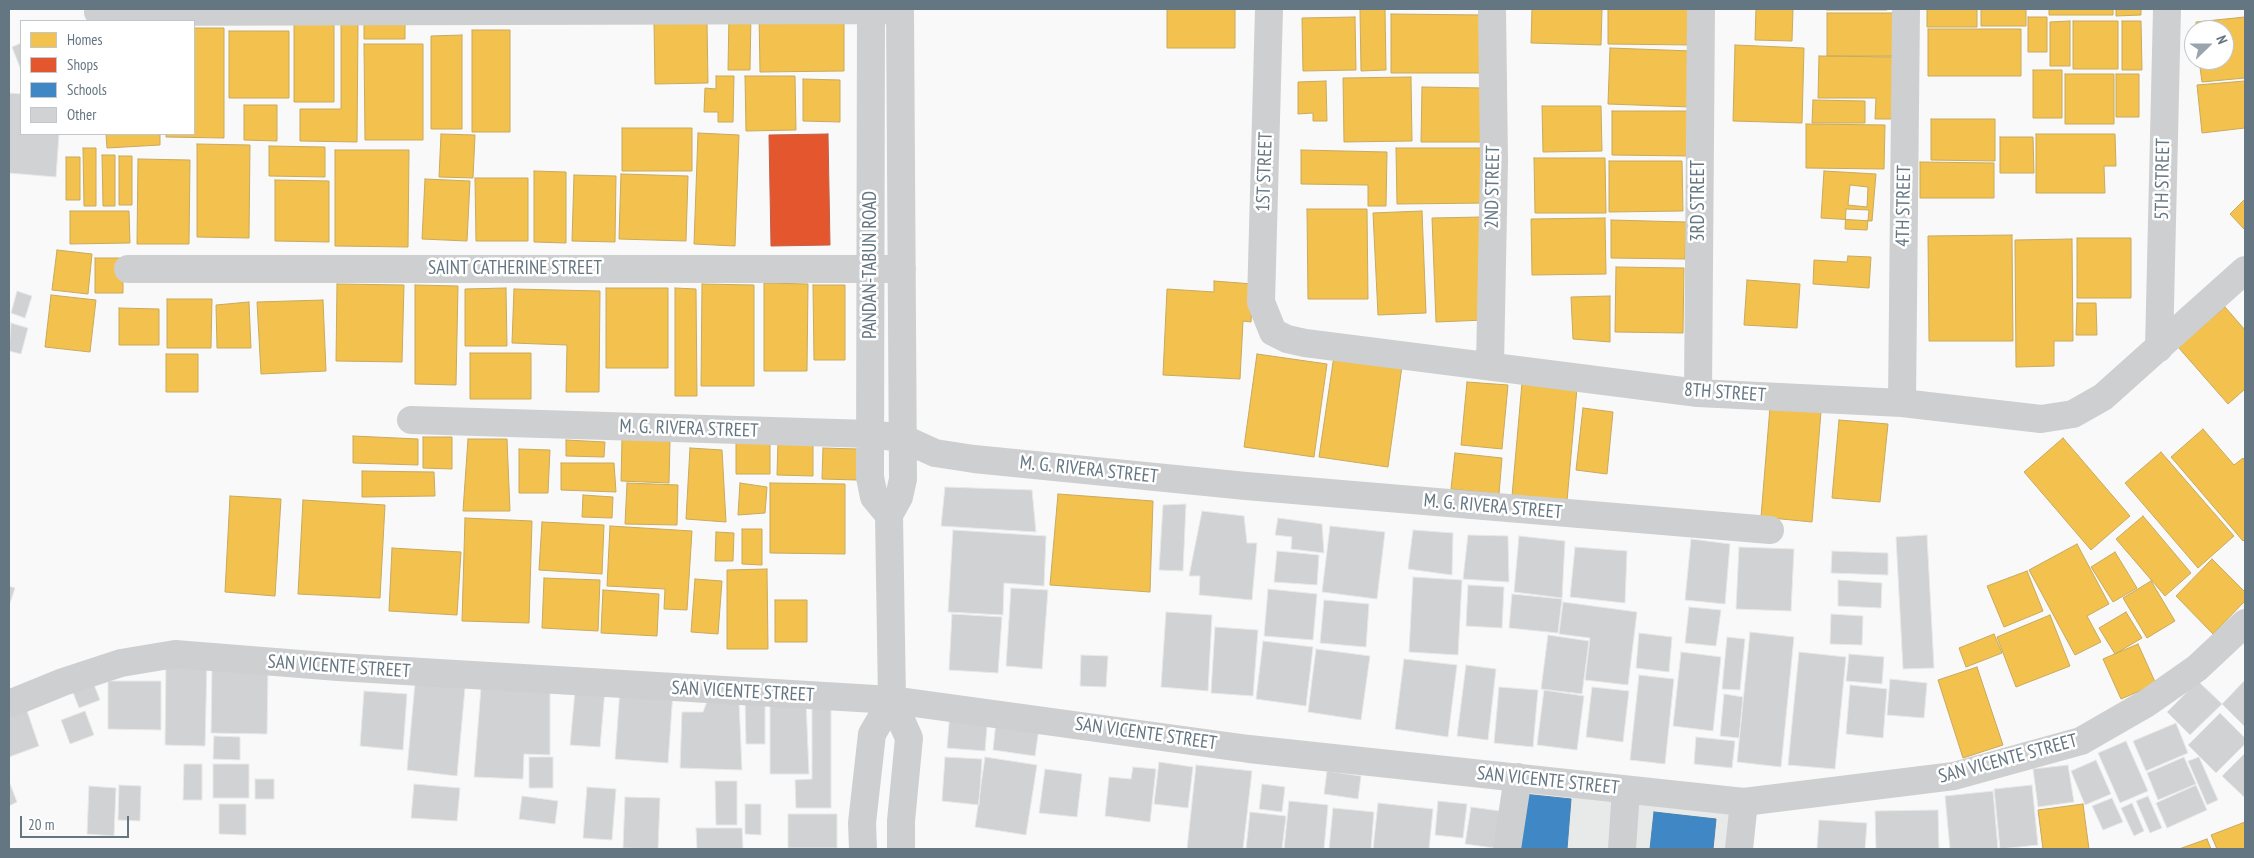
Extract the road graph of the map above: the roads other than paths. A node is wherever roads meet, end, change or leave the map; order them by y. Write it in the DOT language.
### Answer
graph roads {
  1 [pos="871,9"];
  2 [pos="900,9"];
  3 [pos="1269,9"];
  4 [pos="1492,9"];
  5 [pos="1701,9"];
  6 [pos="1906,9"];
  7 [pos="2167,9"];
  8 [pos="98,12"];
  9 [pos="870,268"];
  10 [pos="128,269"];
  11 [pos="902,269"];
  12 [pos="2245,270"];
  13 [pos="1273,332"];
  14 [pos="2159,348"];
  15 [pos="1490,365"];
  16 [pos="1698,393"];
  17 [pos="1902,403"];
  18 [pos="411,420"];
  19 [pos="870,434"];
  20 [pos="902,438"];
  21 [pos="889,515"];
  22 [pos="1770,530"];
  23 [pos="2245,623"];
  24 [pos="892,700"];
  25 [pos="9,704"];
  26 [pos="1518,777"];
  27 [pos="1626,790"];
  28 [pos="1744,802"];
  29 [pos="901,821"];
  30 [pos="862,823"];
  31 [pos="864,849"];
  32 [pos="901,849"];
  33 [pos="1507,849"];
  34 [pos="1622,849"];
  35 [pos="1739,849"];
  1 -- 2 [label="street"];
  1 -- 8 [label="street"];
  1 -- 9 [label="street, PANDAN-TABUN ROAD"];
  2 -- 11 [label="street, PANDAN-TABUN ROAD"];
  3 -- 13 [label="street, 1ST STREET"];
  4 -- 15 [label="street, 2ND STREET"];
  5 -- 16 [label="street, 3RD STREET"];
  6 -- 17 [label="street, 4TH STREET"];
  7 -- 14 [label="street, 5TH STREET"];
  9 -- 10 [label="street, SAINT CATHERINE STREET"];
  9 -- 11 [label="street, SAINT CATHERINE STREET"];
  9 -- 19 [label="street, PANDAN-TABUN ROAD"];
  11 -- 20 [label="street, PANDAN-TABUN ROAD"];
  12 -- 14 [label="street, 8TH STREET"];
  13 -- 15 [label="street, 8TH STREET"];
  14 -- 17 [label="street, 8TH STREET"];
  15 -- 16 [label="street, 8TH STREET"];
  16 -- 17 [label="street, 8TH STREET"];
  18 -- 19 [label="street, M. G. RIVERA STREET"];
  19 -- 20 [label="street, M. G. RIVERA STREET"];
  19 -- 21 [label="street, PANDAN-TABUN ROAD"];
  20 -- 21 [label="street, PANDAN-TABUN ROAD"];
  20 -- 22 [label="street, M. G. RIVERA STREET"];
  21 -- 24 [label="street, PANDAN-TABUN ROAD"];
  23 -- 28 [label="street, SAN VICENTE STREET"];
  24 -- 25 [label="street, SAN VICENTE STREET"];
  24 -- 26 [label="street, SAN VICENTE STREET"];
  24 -- 29 [label="street, PANDAN-TABUN ROAD"];
  24 -- 30 [label="street"];
  26 -- 27 [label="street, SAN VICENTE STREET"];
  26 -- 33 [label="street"];
  27 -- 28 [label="street, SAN VICENTE STREET"];
  27 -- 34 [label="street"];
  28 -- 35 [label="street"];
  29 -- 30 [label="street"];
  29 -- 32 [label="street, PANDAN-TABUN ROAD"];
  30 -- 31 [label="street"];
}
